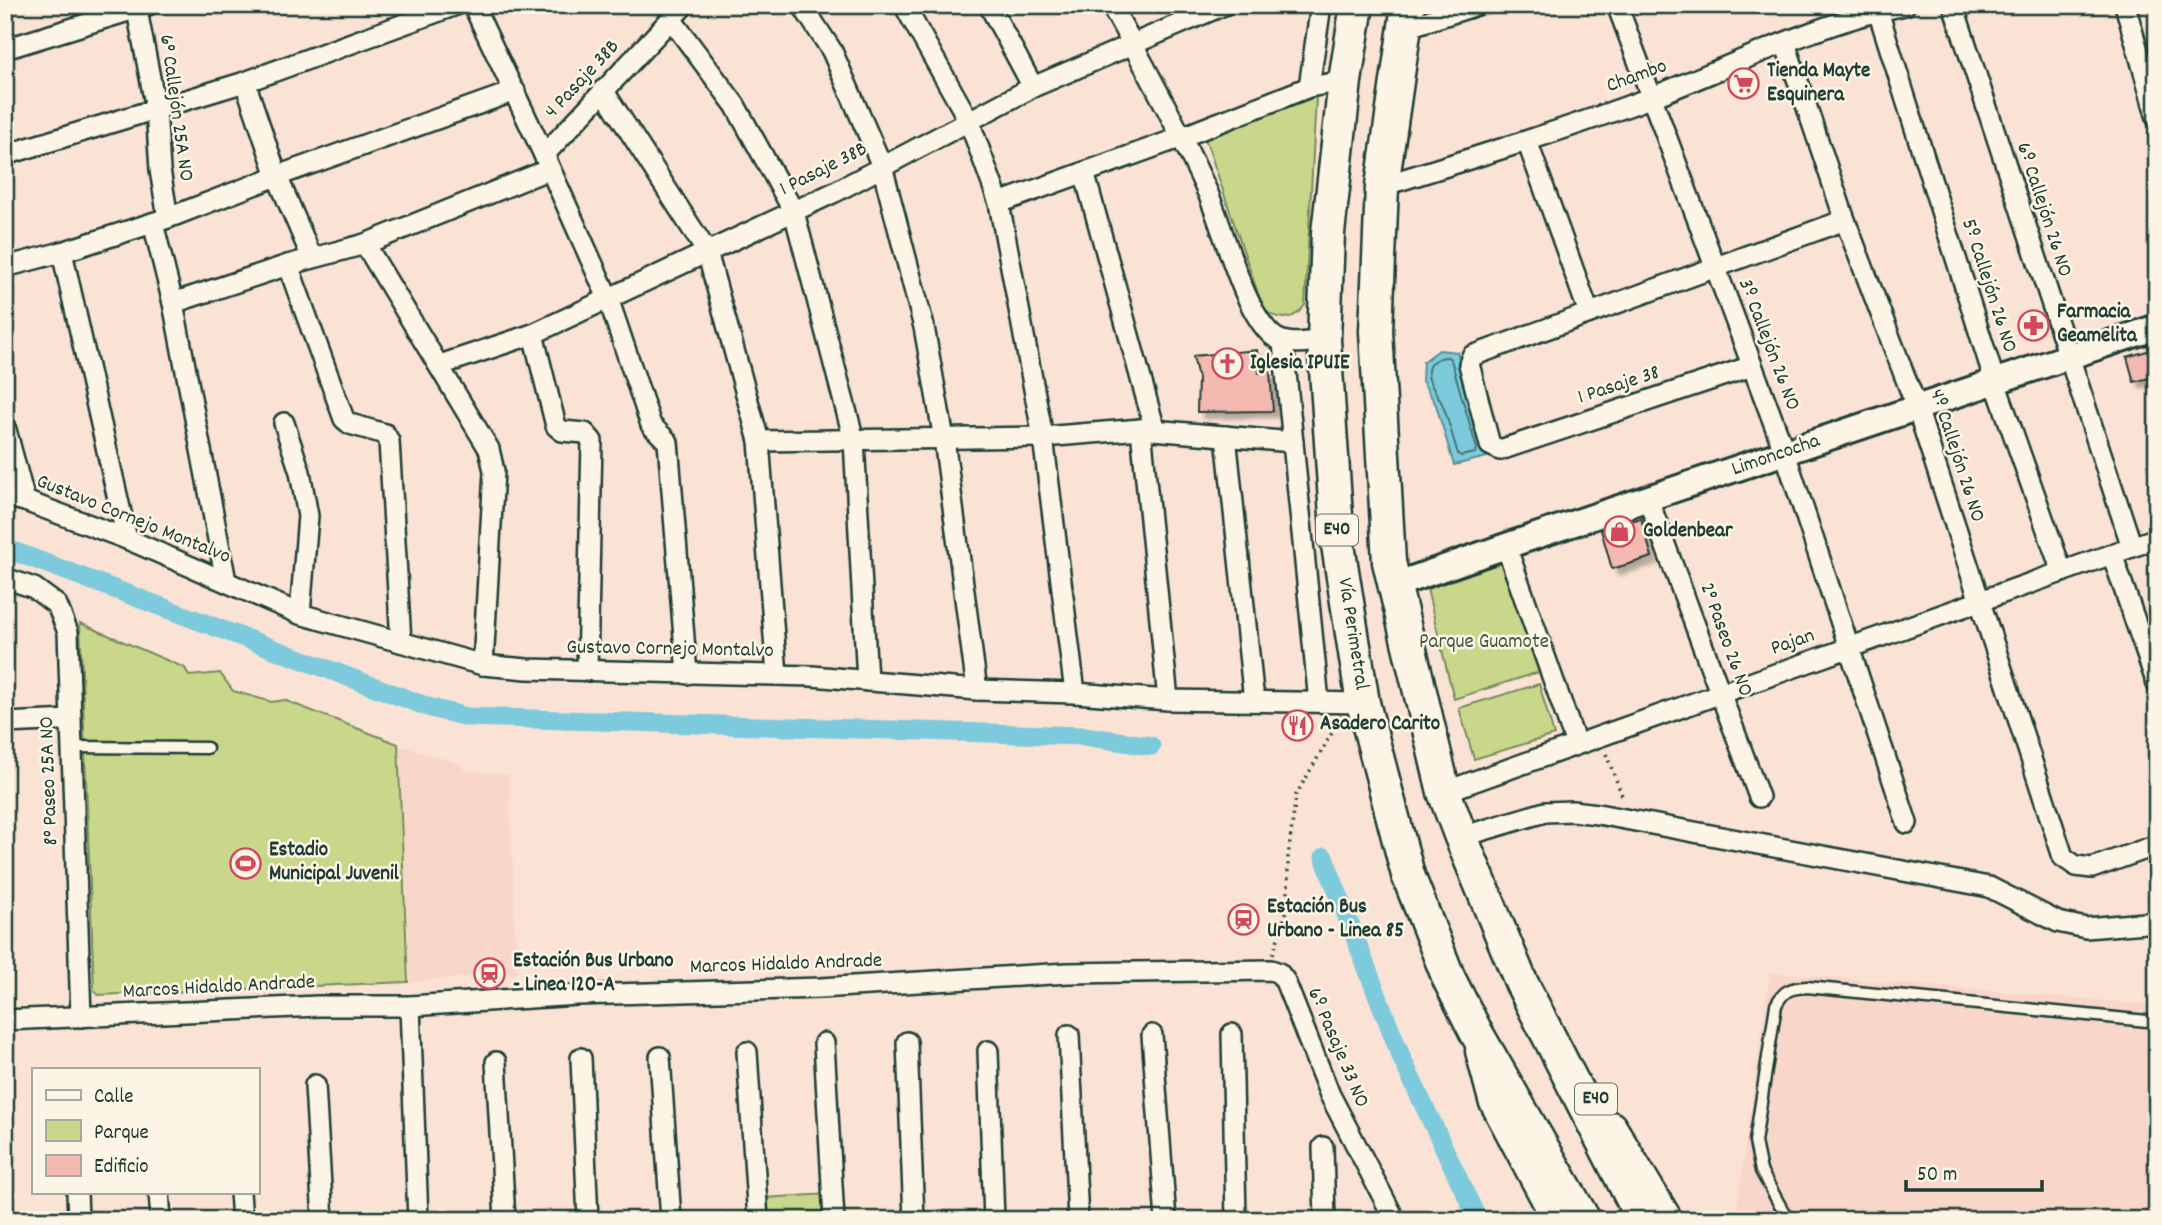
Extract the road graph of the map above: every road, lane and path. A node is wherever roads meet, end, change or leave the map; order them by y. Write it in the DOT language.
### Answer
graph roads {
  1 [pos="456,5"];
  2 [pos="473,5"];
  3 [pos="802,5"];
  4 [pos="904,5"];
  5 [pos="989,5"];
  6 [pos="1111,5"];
  7 [pos="1224,5"];
  8 [pos="1321,5"];
  9 [pos="1357,5"];
  10 [pos="1477,5"];
  11 [pos="1617,5"];
  12 [pos="1905,5"];
  13 [pos="1953,5"];
  14 [pos="2125,5"];
  15 [pos="141,7"];
  16 [pos="1451,9"];
  17 [pos="1878,11"];
  18 [pos="677,12"];
  19 [pos="1407,16"];
  20 [pos="1785,43"];
  21 [pos="1133,44"];
  22 [pos="5,49"];
  23 [pos="1345,81"];
  24 [pos="245,82"];
  25 [pos="1033,87"];
  26 [pos="1309,87"];
  27 [pos="603,90"];
  28 [pos="515,91"];
  29 [pos="1652,96"];
  30 [pos="156,109"];
  31 [pos="2157,118"];
  32 [pos="969,121"];
  33 [pos="1182,137"];
  34 [pos="1527,141"];
  35 [pos="5,155"];
  36 [pos="547,162"];
  37 [pos="882,166"];
  38 [pos="1084,172"];
  39 [pos="277,176"];
  40 [pos="1382,186"];
  41 [pos="999,203"];
  42 [pos="794,212"];
  43 [pos="1845,220"];
  44 [pos="160,221"];
  45 [pos="365,244"];
  46 [pos="62,252"];
  47 [pos="707,252"];
  48 [pos="312,258"];
  49 [pos="288,265"];
  50 [pos="5,267"];
  51 [pos="1714,268"];
  52 [pos="608,298"];
  53 [pos="173,303"];
  54 [pos="1589,313"];
  55 [pos="2157,327"];
  56 [pos="533,334"];
  57 [pos="1324,340"];
  58 [pos="1283,343"];
  59 [pos="2068,357"];
  60 [pos="440,365"];
  61 [pos="1752,366"];
  62 [pos="1995,382"];
  63 [pos="1917,408"];
  64 [pos="284,423"];
  65 [pos="5,426"];
  66 [pos="1148,429"];
  67 [pos="1226,436"];
  68 [pos="1044,437"];
  69 [pos="944,439"];
  70 [pos="855,440"];
  71 [pos="759,441"];
  72 [pos="1293,442"];
  73 [pos="1785,453"];
  74 [pos="5,495"];
  75 [pos="1648,499"];
  76 [pos="25,501"];
  77 [pos="2157,538"];
  78 [pos="127,539"];
  79 [pos="1506,546"];
  80 [pos="2132,547"];
  81 [pos="2112,554"];
  82 [pos="2062,572"];
  83 [pos="5,578"];
  84 [pos="226,581"];
  85 [pos="1395,585"];
  86 [pos="1980,601"];
  87 [pos="300,614"];
  88 [pos="401,642"];
  89 [pos="1850,648"];
  90 [pos="483,665"];
  91 [pos="587,671"];
  92 [pos="687,674"];
  93 [pos="777,675"];
  94 [pos="867,681"];
  95 [pos="2157,684"];
  96 [pos="977,690"];
  97 [pos="1075,693"];
  98 [pos="1721,693"];
  99 [pos="1168,700"];
  100 [pos="1254,701"];
  101 [pos="1320,702"];
  102 [pos="1353,703"];
  103 [pos="71,720"];
  104 [pos="5,723"];
  105 [pos="1600,737"];
  106 [pos="1576,744"];
  107 [pos="71,747"];
  108 [pos="207,748"];
  109 [pos="1444,792"];
  110 [pos="1759,797"];
  111 [pos="1623,798"];
  112 [pos="1908,823"];
  113 [pos="1461,837"];
  114 [pos="2157,845"];
  115 [pos="2157,922"];
  116 [pos="1271,970"];
  117 [pos="1521,982"];
  118 [pos="410,1006"];
  119 [pos="81,1017"];
  120 [pos="5,1020"];
  121 [pos="2157,1022"];
  122 [pos="1232,1034"];
  123 [pos="1477,1034"];
  124 [pos="1069,1035"];
  125 [pos="1152,1035"];
  126 [pos="907,1042"];
  127 [pos="824,1043"];
  128 [pos="988,1051"];
  129 [pos="747,1052"];
  130 [pos="660,1057"];
  131 [pos="581,1058"];
  132 [pos="496,1062"];
  133 [pos="315,1085"];
  134 [pos="1323,1147"];
  135 [pos="77,1194"];
  136 [pos="159,1194"];
  137 [pos="240,1194"];
  138 [pos="78,1220"];
  139 [pos="161,1220"];
  140 [pos="242,1220"];
  141 [pos="323,1220"];
  142 [pos="418,1220"];
  143 [pos="505,1220"];
  144 [pos="588,1220"];
  145 [pos="671,1220"];
  146 [pos="758,1220"];
  147 [pos="834,1220"];
  148 [pos="914,1220"];
  149 [pos="994,1220"];
  150 [pos="1078,1220"];
  151 [pos="1166,1220"];
  152 [pos="1237,1220"];
  153 [pos="1325,1220"];
  154 [pos="1395,1220"];
  155 [pos="1558,1220"];
  156 [pos="1584,1220"];
  157 [pos="1643,1220"];
  158 [pos="1667,1220"];
  159 [pos="1788,1220"];
  1 -- 24 [label="street"];
  2 -- 28 [label="street"];
  3 -- 37 [label="street"];
  4 -- 32 [label="street"];
  5 -- 25 [label="street"];
  6 -- 21 [label="street"];
  7 -- 21 [label="street, 1 Pasaje 38B"];
  8 -- 26 [label="street"];
  9 -- 23 [label="highway, Vía Perimetral / E40"];
  10 -- 16 [label="street"];
  11 -- 29 [label="street, 3º Callejón 26 NO"];
  12 -- 17 [label="street, Chambo"];
  13 -- 59 [label="street, 6º Callejón 26 NO"];
  14 -- 31 [label="street"];
  15 -- 22 [label="street"];
  15 -- 30 [label="street, 6° Callejón 25A NO"];
  16 -- 19 [label="street"];
  17 -- 20 [label="street, Chambo"];
  17 -- 62 [label="street, 5º Callejón 26 NO"];
  18 -- 27 [label="street, 4 Pasaje 38B"];
  18 -- 42 [label="street"];
  19 -- 40 [label="highway, E40"];
  20 -- 29 [label="street, Chambo"];
  20 -- 43 [label="street, 4º Callejón 26 NO"];
  21 -- 25 [label="street, 1 Pasaje 38B"];
  21 -- 33 [label="street"];
  23 -- 26 [label="street"];
  23 -- 57 [label="highway, Vía Perimetral / E40"];
  24 -- 30 [label="street"];
  24 -- 39 [label="street"];
  25 -- 32 [label="street, 1 Pasaje 38B"];
  26 -- 33 [label="street"];
  27 -- 36 [label="street, 4 Pasaje 38B"];
  27 -- 47 [label="street"];
  28 -- 36 [label="street"];
  28 -- 39 [label="street"];
  29 -- 34 [label="street, Chambo"];
  29 -- 51 [label="street, 3º Callejón 26 NO"];
  30 -- 35 [label="street"];
  30 -- 44 [label="street, 6° Callejón 25A NO"];
  32 -- 37 [label="street, 1 Pasaje 38B"];
  32 -- 41 [label="street"];
  33 -- 38 [label="street"];
  33 -- 58 [label="street"];
  34 -- 40 [label="street, Chambo"];
  34 -- 54 [label="street"];
  36 -- 45 [label="street, 4 Pasaje 38B"];
  36 -- 52 [label="street"];
  37 -- 42 [label="street, 1 Pasaje 38B"];
  37 -- 69 [label="street"];
  38 -- 41 [label="street"];
  38 -- 66 [label="street"];
  39 -- 44 [label="street"];
  39 -- 48 [label="street"];
  40 -- 85 [label="highway, E40"];
  41 -- 68 [label="street"];
  42 -- 47 [label="street, 1 Pasaje 38B"];
  42 -- 70 [label="street"];
  43 -- 51 [label="street"];
  43 -- 63 [label="street, 4º Callejón 26 NO"];
  44 -- 46 [label="street"];
  44 -- 53 [label="street, 6° Callejón 25A NO"];
  45 -- 48 [label="street, 4 Pasaje 38B"];
  45 -- 60 [label="street"];
  46 -- 50 [label="street"];
  46 -- 78 [label="street"];
  47 -- 52 [label="street, 1 Pasaje 38B"];
  47 -- 71 [label="street"];
  48 -- 49 [label="street, 4 Pasaje 38B"];
  49 -- 53 [label="street, 4 Pasaje 38B"];
  49 -- 88 [label="street"];
  51 -- 54 [label="street"];
  51 -- 61 [label="street, 3º Callejón 26 NO"];
  52 -- 56 [label="street, 1 Pasaje 38B"];
  52 -- 92 [label="street"];
  53 -- 84 [label="street, 6° Callejón 25A NO"];
  54 -- 61 [label="street, 1 Pasaje 38"];
  55 -- 59 [label="street, Limoncocha"];
  56 -- 60 [label="street, 1 Pasaje 38B"];
  56 -- 91 [label="street"];
  57 -- 58 [label="street"];
  57 -- 102 [label="highway, Vía Perimetral / E40"];
  58 -- 72 [label="street"];
  59 -- 62 [label="street, Limoncocha"];
  59 -- 80 [label="street, 6º Callejón 26 NO"];
  60 -- 90 [label="street"];
  61 -- 73 [label="street, 3º Callejón 26 NO"];
  62 -- 63 [label="street, Limoncocha"];
  62 -- 82 [label="street, 5º Callejón 26 NO"];
  63 -- 73 [label="street, Limoncocha"];
  63 -- 86 [label="street, 4º Callejón 26 NO"];
  64 -- 87 [label="street"];
  65 -- 76 [label="street"];
  66 -- 67 [label="street"];
  66 -- 68 [label="street"];
  66 -- 99 [label="street"];
  67 -- 72 [label="street"];
  67 -- 100 [label="street"];
  68 -- 69 [label="street"];
  68 -- 97 [label="street"];
  69 -- 70 [label="street"];
  69 -- 96 [label="street"];
  70 -- 71 [label="street"];
  70 -- 94 [label="street"];
  71 -- 93 [label="street"];
  72 -- 101 [label="street"];
  73 -- 75 [label="street, Limoncocha"];
  73 -- 89 [label="street, 3º Callejón 26 NO"];
  74 -- 76 [label="street, Gustavo Cornejo Montalvo"];
  75 -- 79 [label="street, Limoncocha"];
  75 -- 98 [label="street, 2° Paseo 26 NO"];
  76 -- 78 [label="street, Gustavo Cornejo Montalvo"];
  77 -- 80 [label="street, Pajan"];
  78 -- 84 [label="street, Gustavo Cornejo Montalvo"];
  79 -- 85 [label="street, Limoncocha"];
  79 -- 106 [label="street"];
  80 -- 81 [label="street, Pajan"];
  81 -- 82 [label="street, Pajan"];
  81 -- 95 [label="street"];
  82 -- 86 [label="street, Pajan"];
  83 -- 103 [label="street, 8° Paseo 25A NO"];
  84 -- 87 [label="street, Gustavo Cornejo Montalvo"];
  85 -- 109 [label="highway, E40"];
  86 -- 89 [label="street, Pajan"];
  86 -- 114 [label="street, 4º Callejón 26 NO"];
  87 -- 88 [label="street, Gustavo Cornejo Montalvo"];
  88 -- 90 [label="street, Gustavo Cornejo Montalvo"];
  89 -- 98 [label="street, Pajan"];
  89 -- 112 [label="street, 3º Callejón 26 NO"];
  90 -- 91 [label="street, Gustavo Cornejo Montalvo"];
  91 -- 92 [label="street, Gustavo Cornejo Montalvo"];
  92 -- 93 [label="street, Gustavo Cornejo Montalvo"];
  93 -- 94 [label="street, Gustavo Cornejo Montalvo"];
  94 -- 96 [label="street, Gustavo Cornejo Montalvo"];
  96 -- 97 [label="street, Gustavo Cornejo Montalvo"];
  97 -- 99 [label="street, Gustavo Cornejo Montalvo"];
  98 -- 105 [label="street, Pajan"];
  98 -- 110 [label="street, 2° Paseo 26 NO"];
  99 -- 100 [label="street, Gustavo Cornejo Montalvo"];
  100 -- 101 [label="street, Gustavo Cornejo Montalvo"];
  101 -- 102 [label="street, Gustavo Cornejo Montalvo"];
  102 -- 116 [label="path"];
  102 -- 123 [label="highway, Vía Perimetral / E40"];
  103 -- 104 [label="street"];
  103 -- 107 [label="street, 8° Paseo 25A NO"];
  105 -- 106 [label="street, Pajan"];
  105 -- 111 [label="path"];
  106 -- 109 [label="street, Pajan"];
  107 -- 108 [label="lane"];
  107 -- 119 [label="street, 8° Paseo 25A NO"];
  109 -- 113 [label="highway, E40"];
  113 -- 115 [label="street"];
  113 -- 117 [label="highway, E40"];
  116 -- 118 [label="street, Marcos Hidaldo Andrade"];
  116 -- 154 [label="street, 6º Pasaje 33 NO"];
  117 -- 157 [label="highway"];
  117 -- 158 [label="main road, E40"];
  118 -- 119 [label="street, Marcos Hidaldo Andrade"];
  118 -- 142 [label="street"];
  119 -- 120 [label="street, Marcos Hidaldo Andrade"];
  121 -- 159 [label="lane"];
  122 -- 152 [label="street"];
  123 -- 155 [label="main road, Vía Perimetral / E40"];
  123 -- 156 [label="highway, Vía Perimetral"];
  124 -- 150 [label="street"];
  125 -- 151 [label="street"];
  126 -- 148 [label="street"];
  127 -- 147 [label="street"];
  128 -- 149 [label="street"];
  129 -- 146 [label="street"];
  130 -- 145 [label="street"];
  131 -- 144 [label="street"];
  132 -- 143 [label="street"];
  133 -- 141 [label="street"];
  134 -- 153 [label="street"];
  135 -- 138 [label="street"];
  136 -- 139 [label="street"];
  137 -- 140 [label="street"];
}
